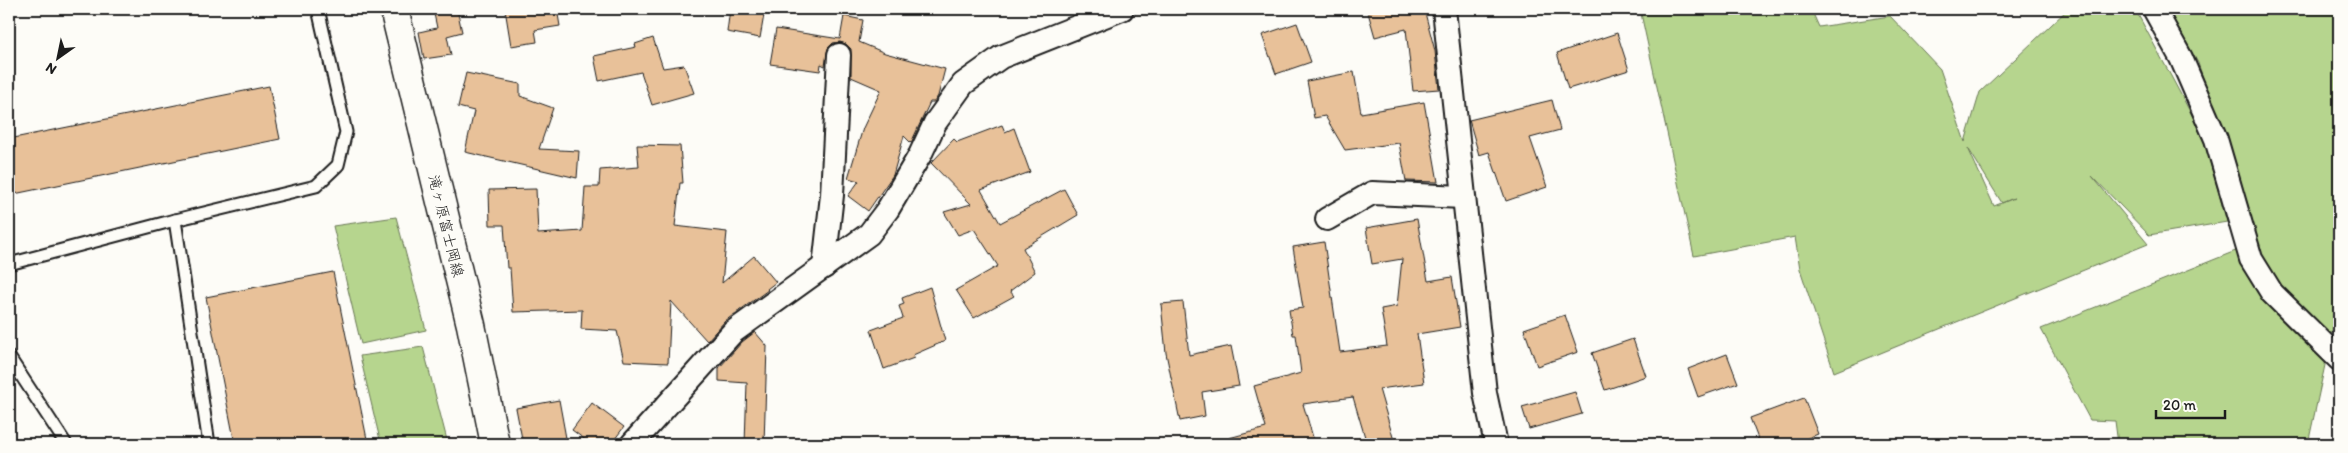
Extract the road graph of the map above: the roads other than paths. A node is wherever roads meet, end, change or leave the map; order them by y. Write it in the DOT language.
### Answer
graph roads {
  1 [pos="318,9"];
  2 [pos="394,9"];
  3 [pos="1444,9"];
  4 [pos="2154,9"];
  5 [pos="1116,10"];
  6 [pos="839,55"];
  7 [pos="1463,197"];
  8 [pos="1327,218"];
  9 [pos="175,220"];
  10 [pos="9,264"];
  11 [pos="824,267"];
  12 [pos="9,357"];
  13 [pos="2339,359"];
  14 [pos="66,444"];
  15 [pos="209,444"];
  16 [pos="495,444"];
  17 [pos="632,444"];
  18 [pos="1496,444"];
  1 -- 9 [label="lane"];
  2 -- 16 [label="main road, 滝ヶ原富士岡線"];
  3 -- 7 [label="street"];
  4 -- 13 [label="street"];
  5 -- 11 [label="street"];
  6 -- 11 [label="street"];
  7 -- 8 [label="street"];
  7 -- 18 [label="street"];
  9 -- 10 [label="lane"];
  9 -- 15 [label="lane"];
  11 -- 17 [label="street"];
  12 -- 14 [label="lane"];
}
